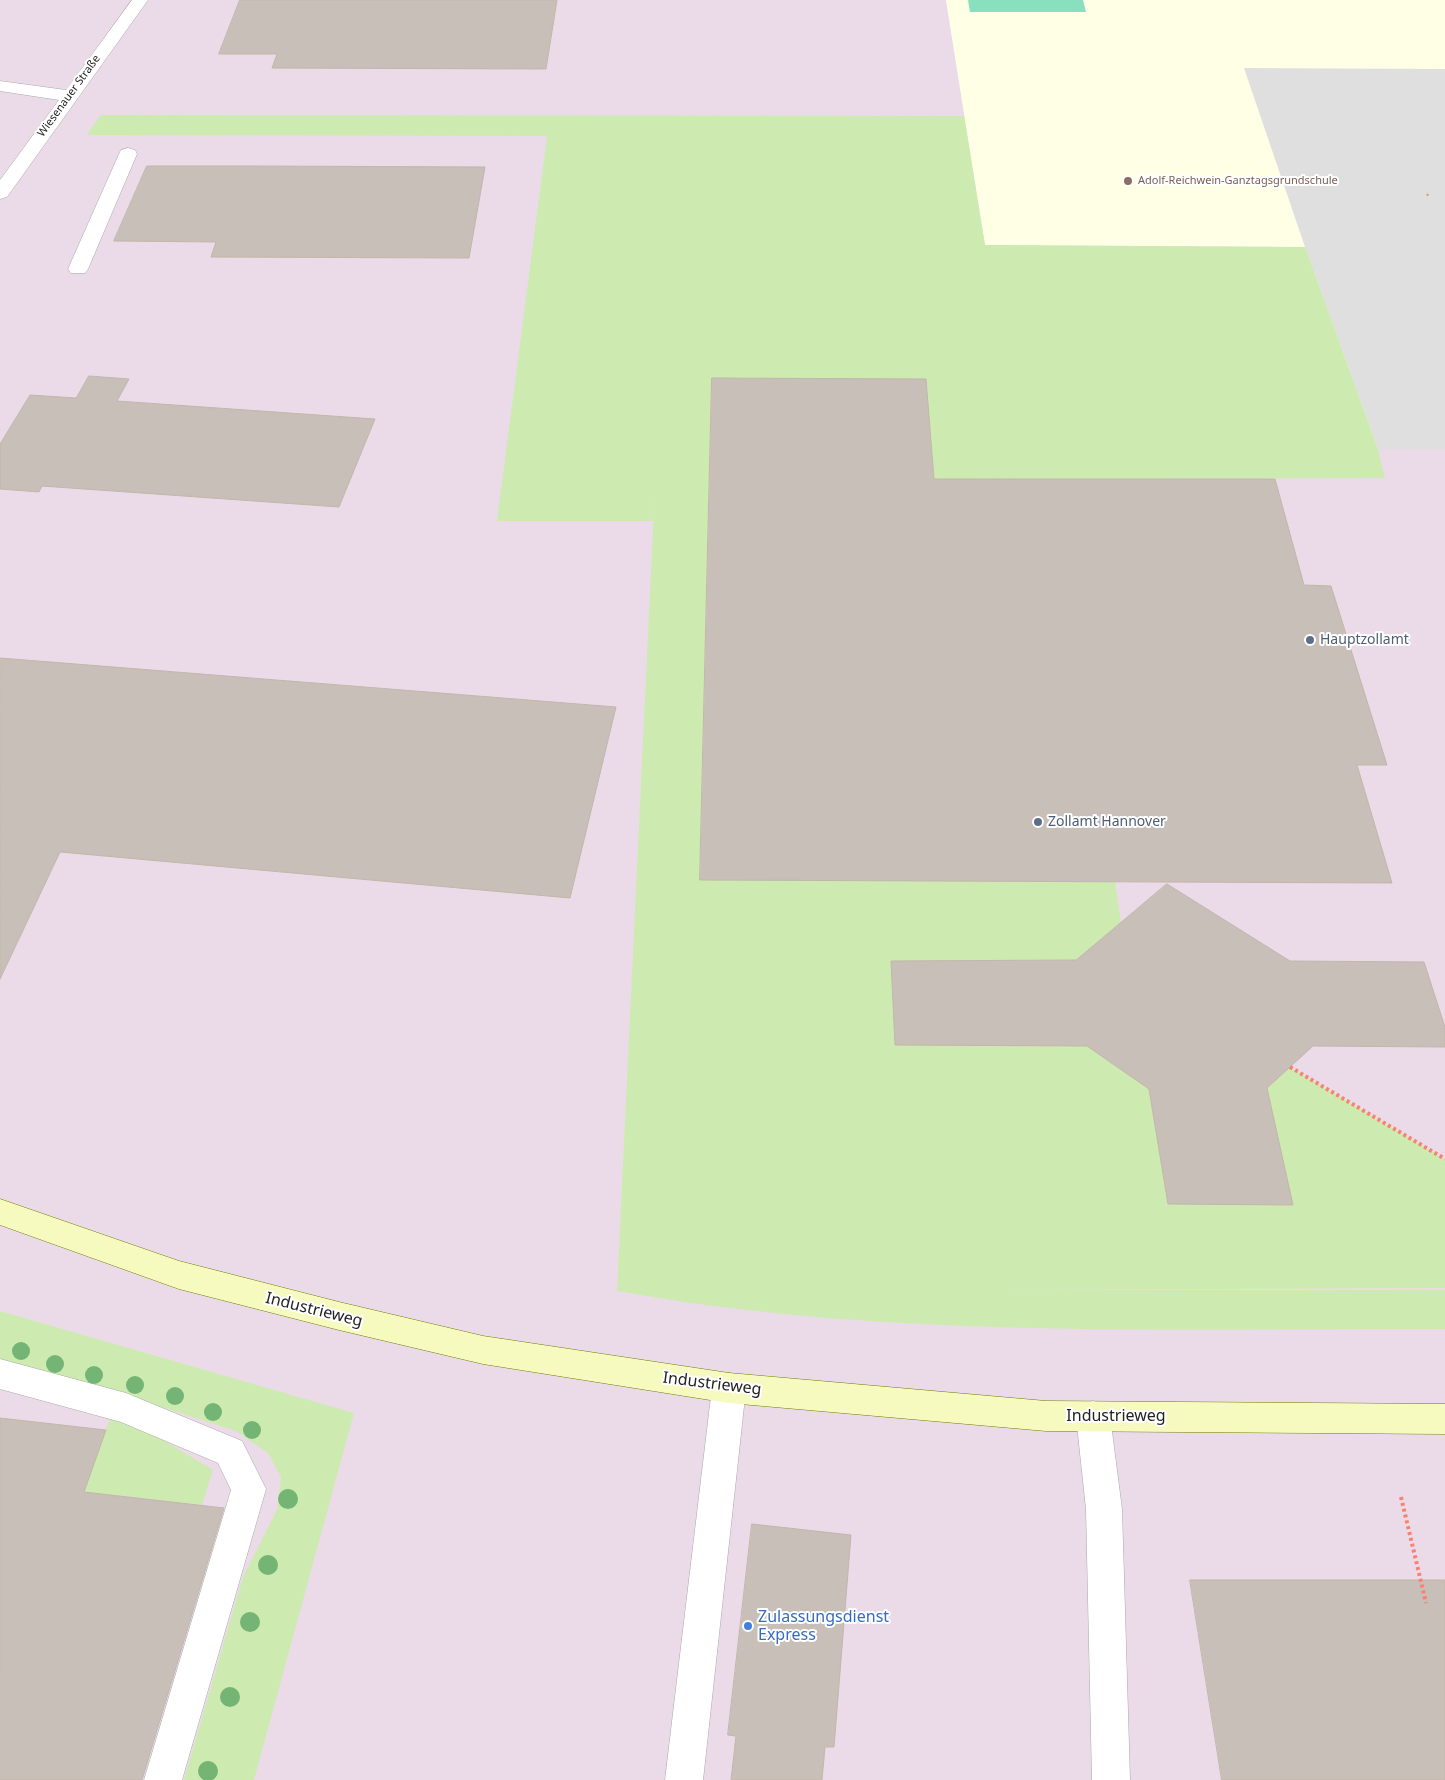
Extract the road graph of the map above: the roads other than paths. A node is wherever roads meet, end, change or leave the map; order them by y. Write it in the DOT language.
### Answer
graph roads {
  1 [pos="140,0"];
  2 [pos="0,86"];
  3 [pos="69,96"];
  4 [pos="128,154"];
  5 [pos="0,193"];
  6 [pos="78,269"];
  7 [pos="0,1212"];
  8 [pos="0,1374"];
  9 [pos="729,1388"];
  10 [pos="1092,1416"];
  11 [pos="1445,1419"];
  12 [pos="163,1780"];
  13 [pos="684,1780"];
  14 [pos="1111,1780"];
  1 -- 3 [label="street, Wiesenauer Straße"];
  2 -- 3 [label="street"];
  3 -- 5 [label="street, Wiesenauer Straße"];
  4 -- 6 [label="street"];
  7 -- 9 [label="street, Industrieweg"];
  8 -- 12 [label="street"];
  9 -- 10 [label="street, Industrieweg"];
  9 -- 13 [label="street"];
  10 -- 11 [label="street, Industrieweg"];
  10 -- 14 [label="street"];
}
